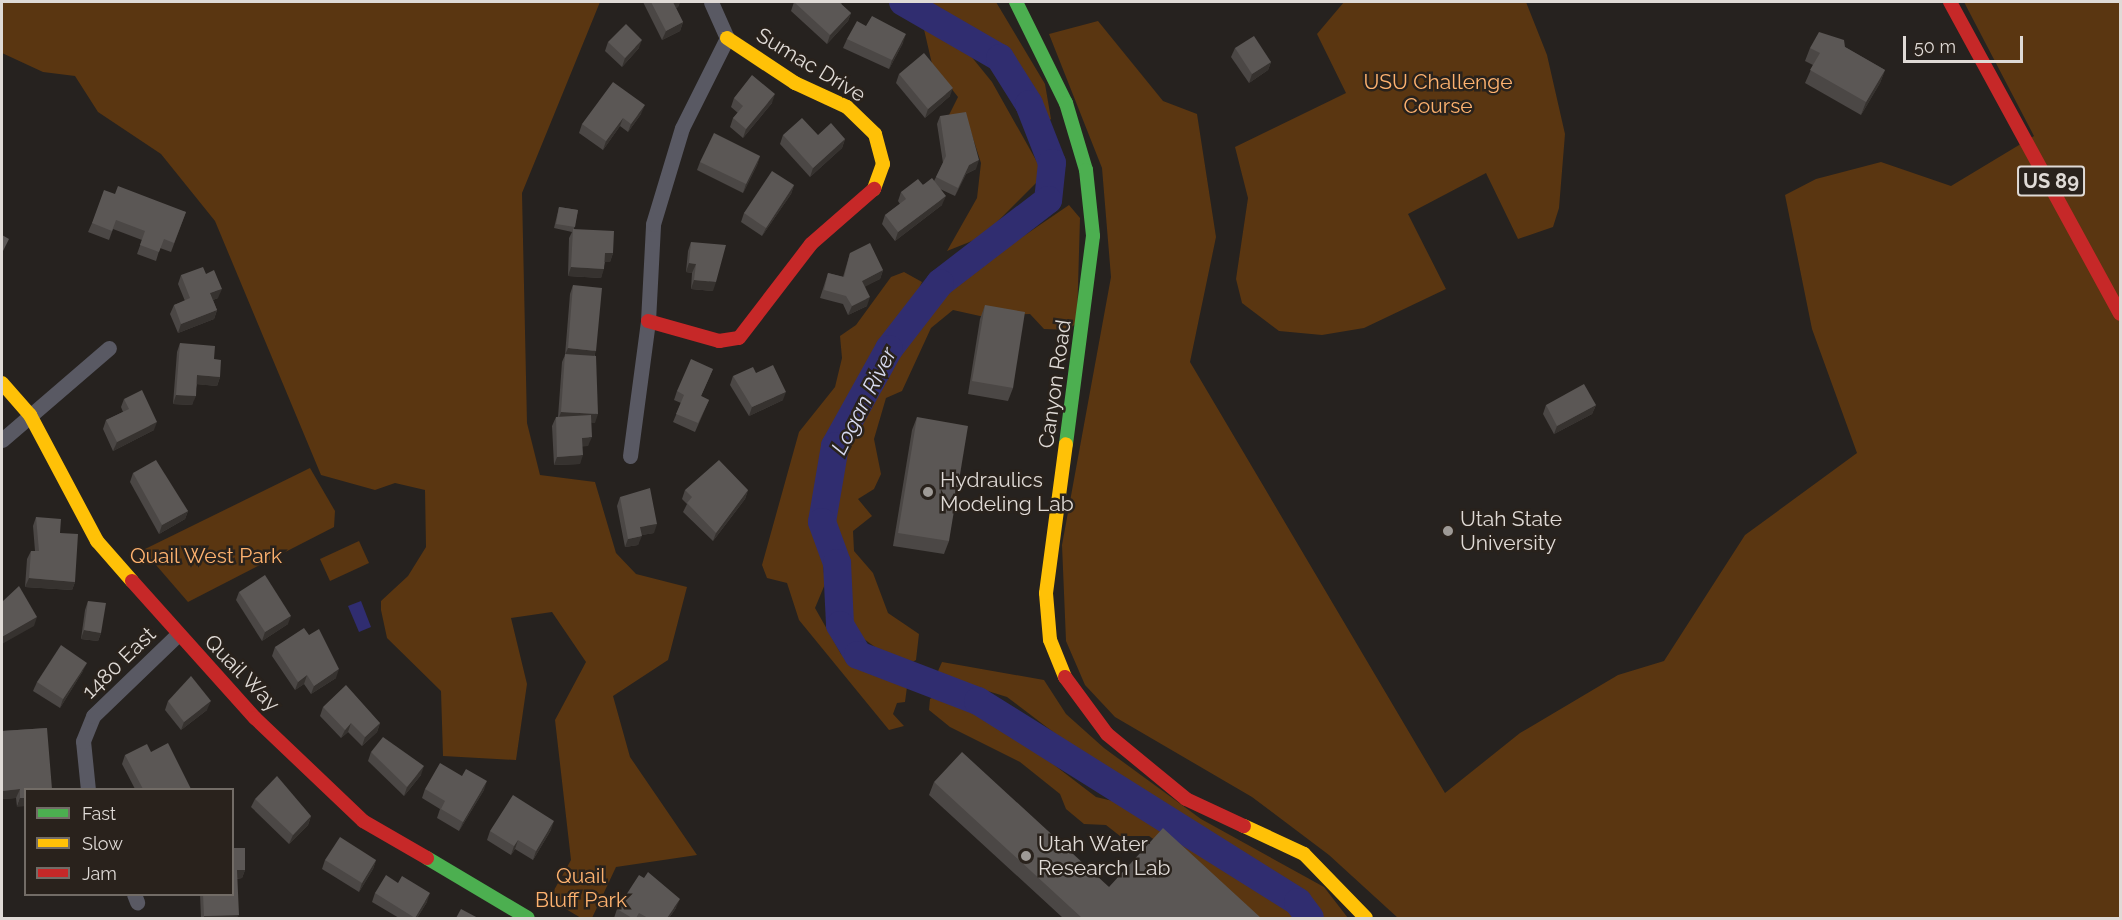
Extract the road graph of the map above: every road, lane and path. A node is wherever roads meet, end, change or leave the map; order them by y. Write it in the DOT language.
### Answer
graph roads {
  1 [pos="711,2"];
  2 [pos="1016,2"];
  3 [pos="1950,2"];
  4 [pos="727,38"];
  5 [pos="2121,315"];
  6 [pos="648,321"];
  7 [pos="110,348"];
  8 [pos="2,383"];
  9 [pos="30,415"];
  10 [pos="2,440"];
  11 [pos="630,456"];
  12 [pos="176,636"];
  13 [pos="88,788"];
  14 [pos="528,918"];
  15 [pos="1366,918"];
  1 -- 4 [label="street, Sumac Drive"];
  2 -- 15 [label="street, Canyon Road"];
  3 -- 5 [label="street, US 89"];
  4 -- 6 [label="street, Sumac Drive"];
  4 -- 6 [label="street, Sumac Drive"];
  6 -- 11 [label="street, Sumac Drive"];
  7 -- 9 [label="street"];
  8 -- 9 [label="street, Quail Way"];
  9 -- 10 [label="street"];
  9 -- 12 [label="street, Quail Way"];
  12 -- 13 [label="street, 1480 East"];
  12 -- 14 [label="street, Quail Way"];
}
